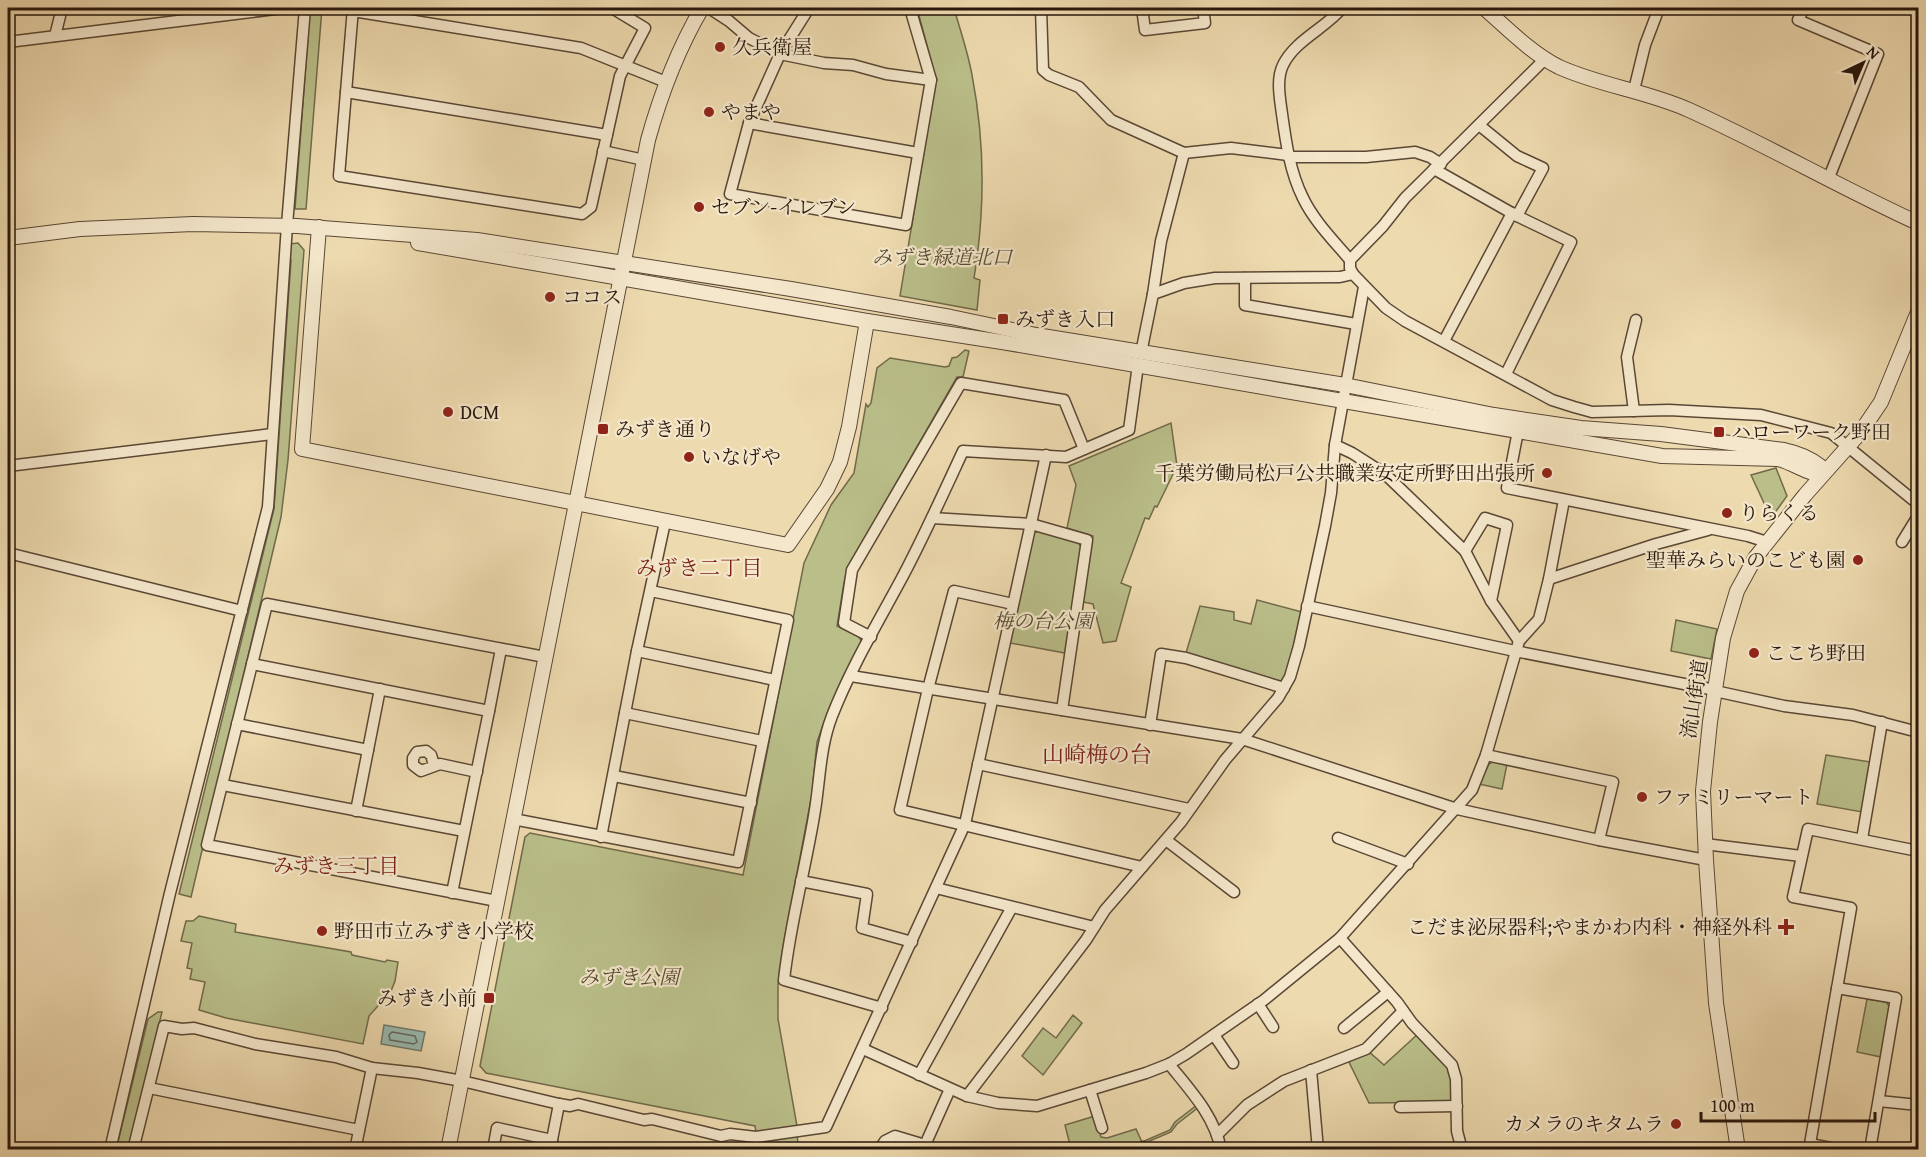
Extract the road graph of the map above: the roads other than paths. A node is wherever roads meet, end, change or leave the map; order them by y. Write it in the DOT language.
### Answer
graph roads {
  1 [pos="62,8"];
  2 [pos="283,8"];
  3 [pos="305,8"];
  4 [pos="612,8"];
  5 [pos="702,8"];
  6 [pos="709,8"];
  7 [pos="808,8"];
  8 [pos="910,8"];
  9 [pos="1041,8"];
  10 [pos="1142,8"];
  11 [pos="1203,8"];
  12 [pos="1342,8"];
  13 [pos="1484,8"];
  14 [pos="1659,8"];
  15 [pos="1804,8"];
  16 [pos="353,9"];
  17 [pos="55,36"];
  18 [pos="8,42"];
  19 [pos="780,54"];
  20 [pos="1545,59"];
  21 [pos="625,66"];
  22 [pos="931,80"];
  23 [pos="666,82"];
  24 [pos="1634,90"];
  25 [pos="346,92"];
  26 [pos="749,123"];
  27 [pos="1479,125"];
  28 [pos="607,135"];
  29 [pos="603,151"];
  30 [pos="918,153"];
  31 [pos="1184,153"];
  32 [pos="1289,156"];
  33 [pos="644,160"];
  34 [pos="1437,167"];
  35 [pos="1828,180"];
  36 [pos="1515,214"];
  37 [pos="1918,223"];
  38 [pos="287,225"];
  39 [pos="319,227"];
  40 [pos="8,237"];
  41 [pos="1350,260"];
  42 [pos="623,262"];
  43 [pos="1353,274"];
  44 [pos="620,278"];
  45 [pos="1245,278"];
  46 [pos="1364,287"];
  47 [pos="1153,294"];
  48 [pos="1918,312"];
  49 [pos="1636,320"];
  50 [pos="867,321"];
  51 [pos="1356,324"];
  52 [pos="1444,341"];
  53 [pos="1140,359"];
  54 [pos="1506,374"];
  55 [pos="1345,385"];
  56 [pos="1342,402"];
  57 [pos="1634,411"];
  58 [pos="1592,412"];
  59 [pos="1590,429"];
  60 [pos="1518,431"];
  61 [pos="272,434"];
  62 [pos="1335,445"];
  63 [pos="1849,446"];
  64 [pos="1084,449"];
  65 [pos="1046,455"];
  66 [pos="8,466"];
  67 [pos="1822,475"];
  68 [pos="1564,500"];
  69 [pos="576,504"];
  70 [pos="1918,504"];
  71 [pos="1918,516"];
  72 [pos="932,518"];
  73 [pos="665,522"];
  74 [pos="1670,522"];
  75 [pos="1031,524"];
  76 [pos="1711,529"];
  77 [pos="1666,541"];
  78 [pos="1767,542"];
  79 [pos="1902,542"];
  80 [pos="1465,551"];
  81 [pos="8,553"];
  82 [pos="1549,579"];
  83 [pos="651,591"];
  84 [pos="1491,601"];
  85 [pos="1013,604"];
  86 [pos="1307,606"];
  87 [pos="242,611"];
  88 [pos="870,637"];
  89 [pos="1517,646"];
  90 [pos="501,649"];
  91 [pos="637,651"];
  92 [pos="545,657"];
  93 [pos="252,664"];
  94 [pos="851,676"];
  95 [pos="775,680"];
  96 [pos="928,688"];
  97 [pos="1284,688"];
  98 [pos="380,689"];
  99 [pos="1715,691"];
  100 [pos="992,699"];
  101 [pos="1062,710"];
  102 [pos="489,711"];
  103 [pos="625,713"];
  104 [pos="1882,722"];
  105 [pos="237,724"];
  106 [pos="1150,725"];
  107 [pos="1918,732"];
  108 [pos="1242,740"];
  109 [pos="762,741"];
  110 [pos="368,750"];
  111 [pos="1486,755"];
  112 [pos="978,764"];
  113 [pos="434,765"];
  114 [pos="477,772"];
  115 [pos="614,776"];
  116 [pos="223,785"];
  117 [pos="752,803"];
  118 [pos="1457,809"];
  119 [pos="1189,810"];
  120 [pos="356,811"];
  121 [pos="513,819"];
  122 [pos="965,824"];
  123 [pos="464,831"];
  124 [pos="601,837"];
  125 [pos="1338,838"];
  126 [pos="1862,839"];
  127 [pos="1166,840"];
  128 [pos="1599,840"];
  129 [pos="1705,844"];
  130 [pos="1918,850"];
  131 [pos="1801,856"];
  132 [pos="1706,861"];
  133 [pos="1408,864"];
  134 [pos="1142,867"];
  135 [pos="801,881"];
  136 [pos="936,888"];
  137 [pos="1234,892"];
  138 [pos="452,893"];
  139 [pos="497,901"];
  140 [pos="1012,907"];
  141 [pos="1094,927"];
  142 [pos="1340,938"];
  143 [pos="1918,940"];
  144 [pos="912,942"];
  145 [pos="1918,948"];
  146 [pos="1837,988"];
  147 [pos="1388,992"];
  148 [pos="1258,1004"];
  149 [pos="882,1008"];
  150 [pos="1403,1011"];
  151 [pos="1273,1028"];
  152 [pos="1344,1028"];
  153 [pos="1214,1035"];
  154 [pos="863,1049"];
  155 [pos="1233,1063"];
  156 [pos="1169,1064"];
  157 [pos="372,1068"];
  158 [pos="1311,1070"];
  159 [pos="919,1075"];
  160 [pos="462,1080"];
  161 [pos="149,1088"];
  162 [pos="950,1089"];
  163 [pos="1090,1090"];
  164 [pos="967,1096"];
  165 [pos="1879,1101"];
  166 [pos="559,1104"];
  167 [pos="1918,1105"];
  168 [pos="1457,1106"];
  169 [pos="1400,1107"];
  170 [pos="1102,1128"];
  171 [pos="359,1130"];
  172 [pos="1217,1135"];
  173 [pos="551,1145"];
  174 [pos="110,1149"];
  175 [pos="133,1149"];
  176 [pos="355,1149"];
  177 [pos="448,1149"];
  178 [pos="493,1149"];
  179 [pos="879,1149"];
  180 [pos="1221,1149"];
  181 [pos="1318,1149"];
  182 [pos="1462,1149"];
  183 [pos="1738,1149"];
  184 [pos="1841,1149"];
  185 [pos="1870,1149"];
  1 -- 17 [label="street"];
  2 -- 17 [label="street"];
  3 -- 38 [label="street"];
  4 -- 21 [label="street"];
  5 -- 23 [label="street"];
  6 -- 19 [label="street"];
  7 -- 19 [label="street"];
  8 -- 22 [label="street"];
  9 -- 31 [label="street"];
  10 -- 11 [label="street"];
  12 -- 32 [label="street"];
  13 -- 20 [label="street"];
  14 -- 24 [label="street"];
  15 -- 35 [label="street"];
  16 -- 21 [label="street"];
  16 -- 25 [label="street"];
  17 -- 18 [label="street"];
  19 -- 22 [label="street"];
  19 -- 26 [label="street"];
  20 -- 24 [label="street"];
  20 -- 27 [label="street"];
  21 -- 23 [label="street"];
  21 -- 28 [label="street"];
  22 -- 30 [label="street"];
  23 -- 33 [label="street"];
  24 -- 35 [label="street"];
  25 -- 28 [label="street"];
  25 -- 29 [label="street"];
  26 -- 30 [label="street"];
  26 -- 30 [label="street"];
  27 -- 34 [label="street"];
  27 -- 36 [label="street"];
  28 -- 29 [label="street"];
  29 -- 33 [label="street"];
  31 -- 32 [label="street"];
  31 -- 47 [label="street"];
  32 -- 34 [label="street"];
  32 -- 41 [label="street"];
  33 -- 42 [label="street"];
  34 -- 36 [label="street"];
  34 -- 41 [label="street"];
  35 -- 37 [label="street"];
  36 -- 52 [label="street"];
  36 -- 54 [label="street"];
  38 -- 39 [label="street"];
  38 -- 40 [label="street"];
  38 -- 61 [label="street"];
  39 -- 42 [label="street"];
  39 -- 44 [label="street"];
  39 -- 69 [label="street"];
  41 -- 43 [label="street"];
  42 -- 44 [label="street"];
  42 -- 53 [label="street"];
  43 -- 45 [label="street"];
  43 -- 46 [label="street"];
  44 -- 50 [label="street"];
  44 -- 69 [label="street"];
  45 -- 47 [label="street"];
  45 -- 51 [label="street"];
  46 -- 51 [label="street"];
  46 -- 52 [label="street"];
  47 -- 53 [label="street"];
  48 -- 63 [label="street, 流山街道"];
  49 -- 57 [label="street"];
  50 -- 53 [label="street"];
  50 -- 73 [label="street"];
  51 -- 55 [label="street"];
  52 -- 54 [label="street"];
  53 -- 55 [label="street"];
  53 -- 56 [label="street"];
  53 -- 64 [label="street"];
  54 -- 58 [label="street"];
  55 -- 56 [label="street"];
  55 -- 59 [label="street"];
  56 -- 60 [label="street"];
  56 -- 62 [label="street"];
  57 -- 58 [label="street"];
  57 -- 63 [label="street"];
  58 -- 59 [label="street"];
  59 -- 67 [label="street"];
  60 -- 67 [label="street"];
  60 -- 68 [label="street"];
  61 -- 66 [label="street"];
  61 -- 87 [label="street"];
  62 -- 80 [label="street"];
  62 -- 86 [label="street"];
  63 -- 67 [label="street, 流山街道"];
  63 -- 70 [label="street"];
  64 -- 65 [label="street"];
  64 -- 88 [label="street"];
  65 -- 72 [label="street"];
  65 -- 75 [label="street"];
  67 -- 78 [label="street, 流山街道"];
  68 -- 74 [label="street"];
  68 -- 82 [label="street"];
  69 -- 73 [label="street"];
  69 -- 92 [label="street"];
  71 -- 79 [label="street"];
  72 -- 75 [label="street"];
  72 -- 88 [label="street"];
  73 -- 83 [label="street"];
  74 -- 76 [label="street"];
  74 -- 77 [label="street"];
  75 -- 85 [label="street"];
  75 -- 101 [label="street"];
  76 -- 77 [label="street"];
  76 -- 78 [label="street"];
  77 -- 82 [label="street"];
  78 -- 99 [label="street, 流山街道"];
  80 -- 84 [label="street"];
  80 -- 84 [label="street"];
  81 -- 87 [label="street"];
  82 -- 89 [label="street"];
  83 -- 91 [label="street"];
  83 -- 95 [label="street"];
  84 -- 89 [label="street"];
  85 -- 96 [label="street"];
  85 -- 100 [label="street"];
  86 -- 89 [label="street"];
  86 -- 97 [label="street"];
  87 -- 174 [label="street"];
  88 -- 94 [label="street"];
  89 -- 99 [label="street"];
  89 -- 111 [label="street"];
  90 -- 92 [label="street"];
  90 -- 93 [label="street"];
  90 -- 102 [label="street"];
  91 -- 95 [label="street"];
  91 -- 103 [label="street"];
  92 -- 121 [label="street"];
  93 -- 98 [label="street"];
  93 -- 105 [label="street"];
  94 -- 96 [label="street"];
  94 -- 135 [label="street"];
  95 -- 109 [label="street"];
  96 -- 100 [label="street"];
  96 -- 122 [label="street"];
  97 -- 106 [label="street"];
  97 -- 108 [label="street"];
  98 -- 102 [label="street"];
  98 -- 110 [label="street"];
  99 -- 104 [label="street"];
  99 -- 129 [label="street, 流山街道"];
  100 -- 101 [label="street"];
  100 -- 112 [label="street"];
  101 -- 106 [label="street"];
  102 -- 114 [label="street"];
  103 -- 109 [label="street"];
  103 -- 115 [label="street"];
  104 -- 107 [label="street"];
  104 -- 126 [label="street"];
  105 -- 110 [label="street"];
  105 -- 116 [label="street"];
  106 -- 108 [label="street"];
  108 -- 118 [label="street"];
  108 -- 119 [label="street"];
  109 -- 117 [label="street"];
  110 -- 120 [label="street"];
  111 -- 118 [label="street"];
  111 -- 128 [label="street"];
  112 -- 119 [label="street"];
  112 -- 122 [label="street"];
  113 -- 114 [label="street"];
  114 -- 123 [label="street"];
  115 -- 117 [label="street"];
  115 -- 124 [label="street"];
  116 -- 120 [label="street"];
  116 -- 138 [label="street"];
  117 -- 124 [label="street"];
  118 -- 128 [label="street"];
  118 -- 133 [label="street"];
  119 -- 127 [label="street"];
  120 -- 123 [label="street"];
  121 -- 124 [label="street"];
  121 -- 139 [label="street"];
  122 -- 134 [label="street"];
  122 -- 136 [label="street"];
  123 -- 138 [label="street"];
  125 -- 133 [label="street"];
  126 -- 130 [label="street"];
  126 -- 131 [label="street"];
  127 -- 134 [label="street"];
  127 -- 137 [label="street"];
  128 -- 132 [label="street"];
  129 -- 131 [label="street"];
  129 -- 132 [label="street, 流山街道"];
  131 -- 146 [label="street"];
  132 -- 183 [label="street, 流山街道"];
  133 -- 142 [label="street"];
  134 -- 141 [label="street"];
  135 -- 144 [label="street"];
  135 -- 149 [label="street"];
  136 -- 140 [label="street"];
  136 -- 144 [label="street"];
  138 -- 139 [label="street"];
  139 -- 160 [label="street"];
  140 -- 141 [label="street"];
  140 -- 159 [label="street"];
  141 -- 164 [label="street"];
  142 -- 147 [label="street"];
  142 -- 148 [label="street"];
  143 -- 145 [label="street"];
  144 -- 149 [label="street"];
  146 -- 165 [label="street"];
  146 -- 184 [label="street"];
  147 -- 150 [label="street"];
  147 -- 152 [label="street"];
  148 -- 151 [label="street"];
  148 -- 153 [label="street"];
  149 -- 154 [label="street"];
  150 -- 158 [label="street"];
  150 -- 168 [label="street"];
  153 -- 155 [label="street"];
  153 -- 156 [label="street"];
  154 -- 159 [label="street"];
  154 -- 166 [label="street"];
  156 -- 163 [label="street"];
  156 -- 172 [label="street"];
  157 -- 160 [label="street"];
  157 -- 161 [label="street"];
  157 -- 171 [label="street"];
  158 -- 172 [label="street"];
  158 -- 181 [label="street"];
  159 -- 162 [label="street"];
  160 -- 166 [label="street"];
  160 -- 177 [label="street"];
  161 -- 171 [label="street"];
  161 -- 175 [label="street"];
  162 -- 164 [label="street"];
  162 -- 179 [label="street"];
  163 -- 164 [label="street"];
  163 -- 170 [label="street"];
  165 -- 167 [label="street"];
  165 -- 185 [label="street"];
  166 -- 173 [label="street"];
  168 -- 169 [label="street"];
  168 -- 182 [label="street"];
  171 -- 176 [label="street"];
  172 -- 180 [label="street"];
  173 -- 178 [label="street"];
}
